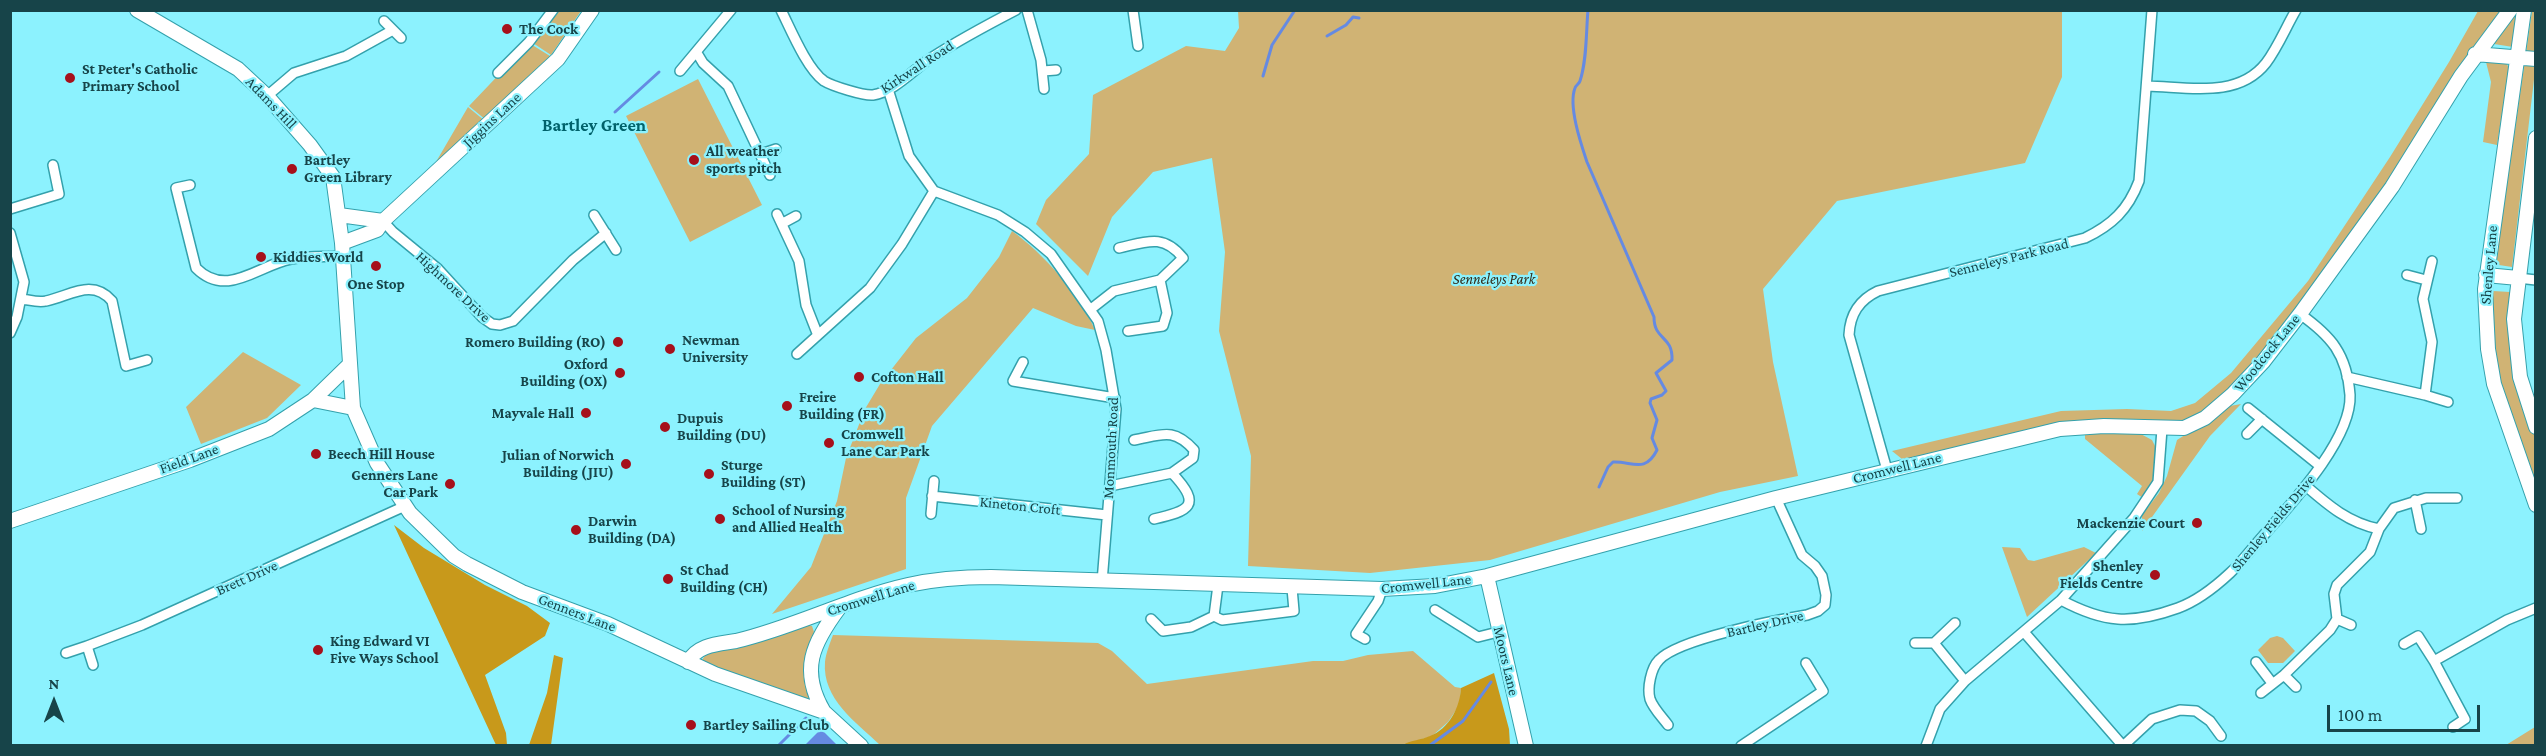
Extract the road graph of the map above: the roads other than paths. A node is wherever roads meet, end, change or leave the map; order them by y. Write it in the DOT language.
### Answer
graph roads {
  1 [pos="137,10"];
  2 [pos="553,10"];
  3 [pos="592,10"];
  4 [pos="731,10"];
  5 [pos="781,10"];
  6 [pos="1016,10"];
  7 [pos="1027,10"];
  8 [pos="2152,10"];
  9 [pos="2296,10"];
  10 [pos="2510,10"];
  11 [pos="1136,11"];
  12 [pos="2524,15"];
  13 [pos="384,21"];
  14 [pos="393,30"];
  15 [pos="401,38"];
  16 [pos="1138,46"];
  17 [pos="697,53"];
  18 [pos="2475,54"];
  19 [pos="2517,58"];
  20 [pos="2535,59"];
  21 [pos="1056,70"];
  22 [pos="1042,71"];
  23 [pos="680,72"];
  24 [pos="498,73"];
  25 [pos="2148,86"];
  26 [pos="888,89"];
  27 [pos="1044,89"];
  28 [pos="267,96"];
  29 [pos="2535,138"];
  30 [pos="776,149"];
  31 [pos="761,154"];
  32 [pos="53,165"];
  33 [pos="770,175"];
  34 [pos="190,185"];
  35 [pos="934,191"];
  36 [pos="10,209"];
  37 [pos="777,214"];
  38 [pos="339,215"];
  39 [pos="594,215"];
  40 [pos="796,216"];
  41 [pos="383,220"];
  42 [pos="783,224"];
  43 [pos="10,232"];
  44 [pos="606,233"];
  45 [pos="1119,248"];
  46 [pos="342,249"];
  47 [pos="616,250"];
  48 [pos="2432,261"];
  49 [pos="2407,275"];
  50 [pos="2486,275"];
  51 [pos="2518,278"];
  52 [pos="1160,280"];
  53 [pos="2426,280"];
  54 [pos="2535,280"];
  55 [pos="22,299"];
  56 [pos="1091,309"];
  57 [pos="2300,314"];
  58 [pos="1128,332"];
  59 [pos="10,333"];
  60 [pos="817,333"];
  61 [pos="796,354"];
  62 [pos="147,360"];
  63 [pos="1023,362"];
  64 [pos="350,364"];
  65 [pos="2347,377"];
  66 [pos="2425,395"];
  67 [pos="1115,398"];
  68 [pos="313,400"];
  69 [pos="2448,402"];
  70 [pos="353,408"];
  71 [pos="2248,408"];
  72 [pos="2262,419"];
  73 [pos="2535,427"];
  74 [pos="2162,429"];
  75 [pos="2247,434"];
  76 [pos="1134,440"];
  77 [pos="2320,466"];
  78 [pos="1887,470"];
  79 [pos="1172,473"];
  80 [pos="934,481"];
  81 [pos="1110,486"];
  82 [pos="2306,486"];
  83 [pos="932,496"];
  84 [pos="1776,498"];
  85 [pos="2457,498"];
  86 [pos="2415,500"];
  87 [pos="2535,505"];
  88 [pos="405,506"];
  89 [pos="931,514"];
  90 [pos="1107,515"];
  91 [pos="1154,519"];
  92 [pos="10,521"];
  93 [pos="2421,529"];
  94 [pos="2379,530"];
  95 [pos="1487,576"];
  96 [pos="1102,582"];
  97 [pos="1218,585"];
  98 [pos="1292,588"];
  99 [pos="1382,590"];
  100 [pos="2061,600"];
  101 [pos="839,608"];
  102 [pos="2535,608"];
  103 [pos="1435,610"];
  104 [pos="1214,616"];
  105 [pos="1151,619"];
  106 [pos="2337,619"];
  107 [pos="1955,622"];
  108 [pos="2352,625"];
  109 [pos="1498,632"];
  110 [pos="2024,632"];
  111 [pos="1365,639"];
  112 [pos="1934,643"];
  113 [pos="1915,644"];
  114 [pos="2404,644"];
  115 [pos="87,646"];
  116 [pos="66,653"];
  117 [pos="2434,661"];
  118 [pos="688,662"];
  119 [pos="2256,662"];
  120 [pos="1806,663"];
  121 [pos="93,665"];
  122 [pos="2284,675"];
  123 [pos="1965,681"];
  124 [pos="2272,683"];
  125 [pos="2296,687"];
  126 [pos="2261,693"];
  127 [pos="824,712"];
  128 [pos="1668,725"];
  129 [pos="2453,727"];
  130 [pos="2221,736"];
  131 [pos="861,746"];
  132 [pos="1526,746"];
  133 [pos="1741,746"];
  134 [pos="1926,746"];
  135 [pos="2124,746"];
  1 -- 28 [label="street, Adams Hill"];
  2 -- 24 [label="street, Jiggins Lane"];
  3 -- 41 [label="street, Jiggins Lane"];
  4 -- 17 [label="street"];
  5 -- 26 [label="street, Kirkwall Road"];
  6 -- 26 [label="street, Kirkwall Road"];
  7 -- 22 [label="street"];
  8 -- 25 [label="street, Senneleys Park Road"];
  9 -- 25 [label="street"];
  10 -- 18 [label="street, Woodcock Lane"];
  11 -- 16 [label="street"];
  12 -- 19 [label="street, Shenley Lane"];
  13 -- 14 [label="street"];
  14 -- 15 [label="street"];
  14 -- 28 [label="street"];
  17 -- 23 [label="street"];
  17 -- 31 [label="street"];
  18 -- 19 [label="street"];
  18 -- 57 [label="street, Woodcock Lane"];
  19 -- 20 [label="street"];
  19 -- 50 [label="street, Shenley Lane"];
  21 -- 22 [label="street"];
  22 -- 27 [label="street"];
  25 -- 78 [label="street, Senneleys Park Road"];
  26 -- 35 [label="street"];
  28 -- 38 [label="street, Adams Hill"];
  29 -- 51 [label="street, Shenley Lane"];
  30 -- 31 [label="street"];
  31 -- 33 [label="street"];
  32 -- 36 [label="street"];
  34 -- 46 [label="street"];
  35 -- 56 [label="street, Monmouth Road"];
  35 -- 60 [label="street"];
  37 -- 42 [label="street"];
  38 -- 41 [label="street"];
  38 -- 46 [label="street, Adams Hill"];
  39 -- 44 [label="street"];
  40 -- 42 [label="street"];
  41 -- 44 [label="street, Highmore Drive"];
  41 -- 46 [label="street, Jiggins Lane"];
  42 -- 60 [label="street"];
  43 -- 55 [label="street"];
  44 -- 47 [label="street"];
  45 -- 52 [label="street"];
  46 -- 64 [label="street, Genners Lane"];
  48 -- 53 [label="street"];
  49 -- 53 [label="street"];
  50 -- 51 [label="street"];
  50 -- 87 [label="street, Shenley Lane"];
  51 -- 54 [label="street"];
  51 -- 73 [label="street, Shenley Lane"];
  52 -- 56 [label="street"];
  52 -- 58 [label="street"];
  53 -- 66 [label="street"];
  55 -- 59 [label="street"];
  55 -- 62 [label="street"];
  56 -- 67 [label="street, Monmouth Road"];
  57 -- 65 [label="street, Shenley Fields Drive"];
  57 -- 74 [label="street, Woodcock Lane"];
  60 -- 61 [label="street"];
  63 -- 67 [label="street"];
  64 -- 68 [label="street, Field Lane"];
  64 -- 70 [label="street, Genners Lane"];
  65 -- 66 [label="street"];
  65 -- 77 [label="street, Shenley Fields Drive"];
  66 -- 69 [label="street"];
  67 -- 81 [label="street, Monmouth Road"];
  68 -- 70 [label="street"];
  68 -- 92 [label="street, Field Lane"];
  70 -- 88 [label="street, Genners Lane"];
  71 -- 72 [label="street"];
  72 -- 75 [label="street"];
  72 -- 77 [label="street"];
  74 -- 78 [label="street, Cromwell Lane"];
  74 -- 100 [label="street"];
  76 -- 79 [label="street"];
  77 -- 82 [label="street, Shenley Fields Drive"];
  78 -- 84 [label="street, Cromwell Lane"];
  79 -- 81 [label="street"];
  79 -- 91 [label="street"];
  80 -- 83 [label="street"];
  81 -- 90 [label="street, Monmouth Road"];
  82 -- 94 [label="street"];
  82 -- 100 [label="street, Shenley Fields Drive"];
  83 -- 89 [label="street"];
  83 -- 90 [label="street, Kineton Croft"];
  84 -- 95 [label="street, Cromwell Lane"];
  84 -- 128 [label="street, Bartley Drive"];
  85 -- 86 [label="street"];
  86 -- 93 [label="street"];
  86 -- 94 [label="street"];
  88 -- 115 [label="street, Brett Drive"];
  88 -- 118 [label="street, Genners Lane"];
  90 -- 96 [label="street, Monmouth Road"];
  94 -- 106 [label="street"];
  95 -- 99 [label="street, Cromwell Lane"];
  95 -- 109 [label="street, Moors Lane"];
  96 -- 97 [label="street, Cromwell Lane"];
  96 -- 101 [label="street, Cromwell Lane"];
  97 -- 98 [label="street, Cromwell Lane"];
  97 -- 104 [label="street"];
  98 -- 99 [label="street, Cromwell Lane"];
  98 -- 104 [label="street"];
  99 -- 111 [label="street"];
  100 -- 110 [label="street"];
  101 -- 118 [label="street, Cromwell Lane"];
  101 -- 127 [label="street"];
  102 -- 117 [label="street"];
  103 -- 109 [label="street"];
  104 -- 105 [label="street"];
  106 -- 108 [label="street"];
  106 -- 122 [label="street"];
  107 -- 112 [label="street"];
  109 -- 132 [label="street, Moors Lane"];
  110 -- 123 [label="street"];
  110 -- 135 [label="street"];
  112 -- 113 [label="street"];
  112 -- 123 [label="street"];
  114 -- 117 [label="street"];
  115 -- 116 [label="street, Brett Drive"];
  115 -- 121 [label="street"];
  117 -- 129 [label="street"];
  118 -- 127 [label="street, Genners Lane"];
  119 -- 124 [label="street"];
  120 -- 133 [label="street"];
  122 -- 124 [label="street"];
  122 -- 125 [label="street"];
  123 -- 134 [label="street"];
  124 -- 126 [label="street"];
  127 -- 131 [label="street, Genners Lane"];
  130 -- 135 [label="street"];
}
